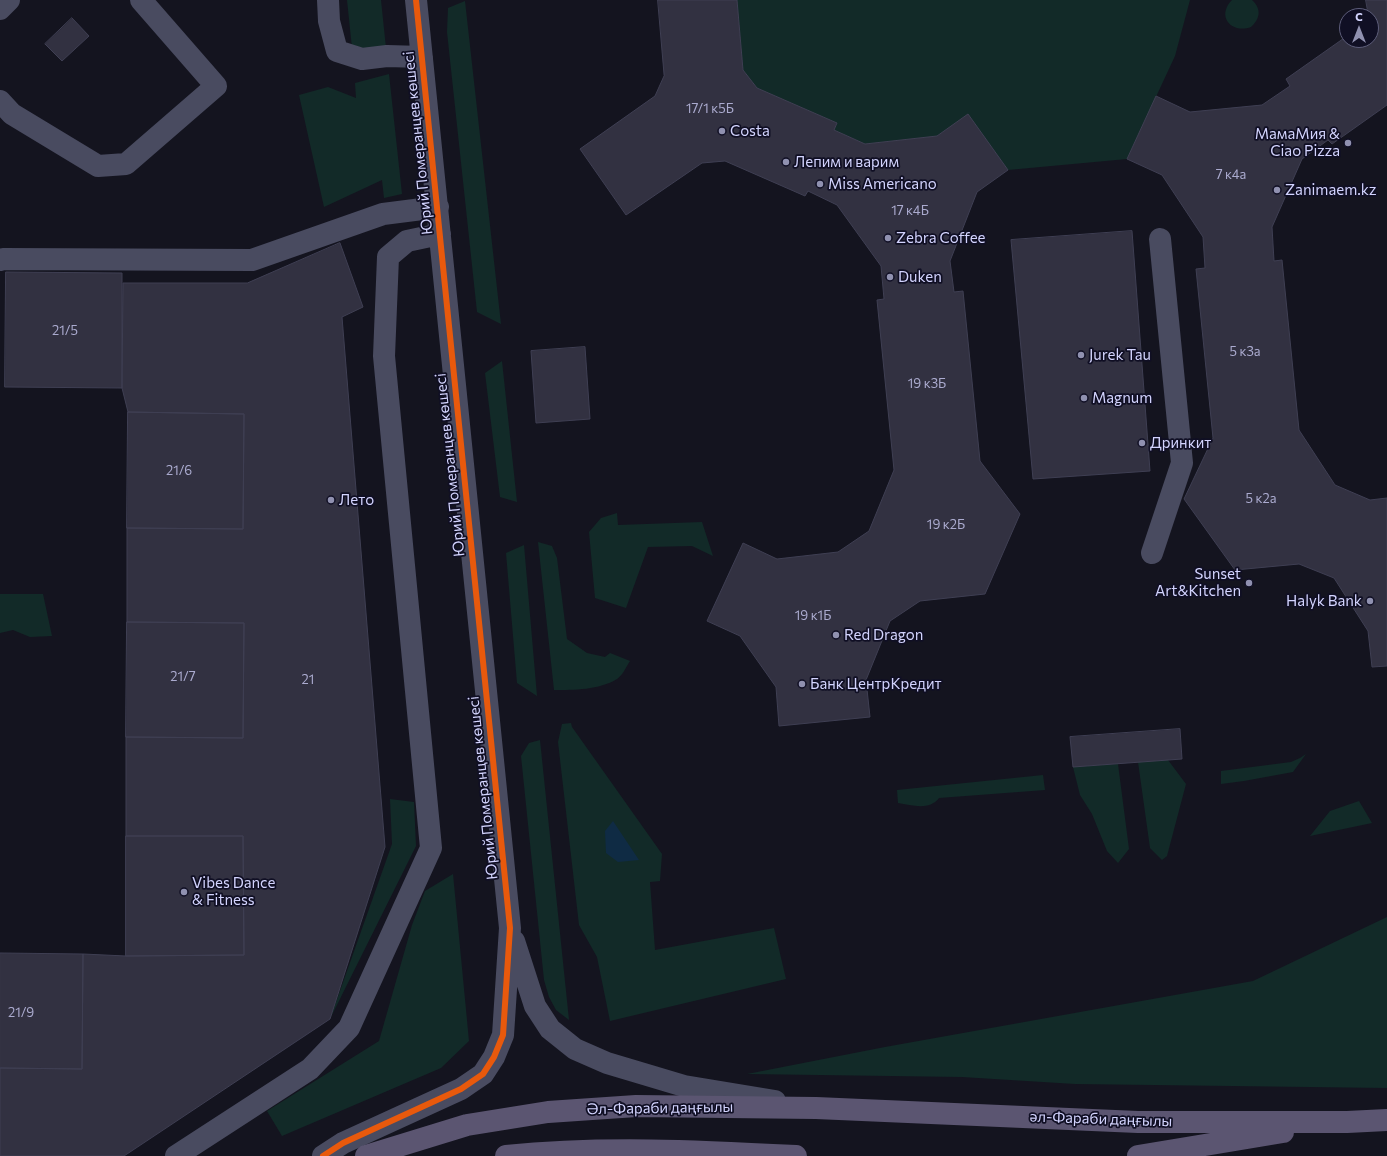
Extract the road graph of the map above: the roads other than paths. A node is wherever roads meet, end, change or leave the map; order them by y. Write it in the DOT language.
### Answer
graph roads {
  1 [pos="9,0"];
  2 [pos="140,0"];
  3 [pos="328,0"];
  4 [pos="416,0"];
  5 [pos="0,9"];
  6 [pos="422,57"];
  7 [pos="0,101"];
  8 [pos="438,207"];
  9 [pos="440,234"];
  10 [pos="1160,239"];
  11 [pos="0,260"];
  12 [pos="1152,553"];
  13 [pos="510,928"];
  14 [pos="816,1108"];
  15 [pos="1387,1120"];
  16 [pos="1347,1122"];
  17 [pos="176,1156"];
  18 [pos="323,1156"];
  19 [pos="366,1156"];
  20 [pos="506,1156"];
  21 [pos="796,1156"];
  22 [pos="1138,1156"];
  1 -- 5 [label="street"];
  2 -- 7 [label="street"];
  3 -- 6 [label="street"];
  4 -- 6 [label="street, Юрий Померанцев көшесі"];
  6 -- 8 [label="street, Юрий Померанцев көшесі"];
  8 -- 9 [label="street, Юрий Померанцев көшесі"];
  8 -- 11 [label="street"];
  9 -- 13 [label="street, Юрий Померанцев көшесі"];
  9 -- 17 [label="street"];
  10 -- 12 [label="street"];
  13 -- 14 [label="street"];
  13 -- 18 [label="street"];
  14 -- 16 [label="main road, әл-Фараби даңғылы"];
  14 -- 19 [label="main road, Әл-Фараби даңғылы"];
  15 -- 16 [label="main road, әл-Фараби даңғылы"];
  16 -- 22 [label="main road"];
  20 -- 21 [label="main road"];
}
